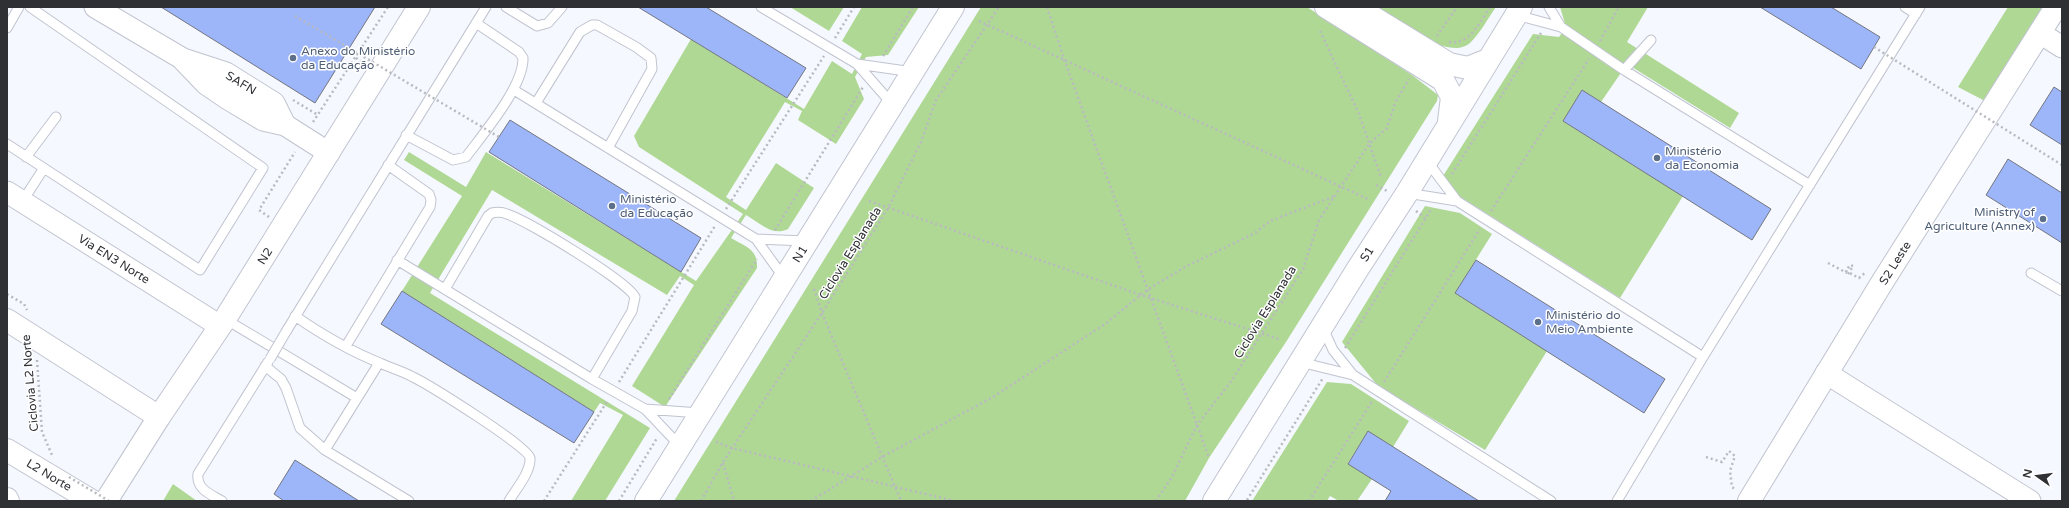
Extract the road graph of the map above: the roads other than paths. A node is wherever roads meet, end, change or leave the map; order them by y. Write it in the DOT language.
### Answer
graph roads {
  1 [pos="18,7"];
  2 [pos="30,7"];
  3 [pos="95,7"];
  4 [pos="419,7"];
  5 [pos="486,7"];
  6 [pos="506,7"];
  7 [pos="562,7"];
  8 [pos="761,7"];
  9 [pos="954,7"];
  10 [pos="1326,7"];
  11 [pos="1356,7"];
  12 [pos="1550,7"];
  13 [pos="1905,7"];
  14 [pos="2056,7"];
  15 [pos="1918,10"];
  16 [pos="1518,11"];
  17 [pos="476,23"];
  18 [pos="1561,27"];
  19 [pos="7,28"];
  20 [pos="2040,33"];
  21 [pos="1651,40"];
  22 [pos="2062,46"];
  23 [pos="1423,58"];
  24 [pos="1488,60"];
  25 [pos="857,64"];
  26 [pos="1624,70"];
  27 [pos="913,72"];
  28 [pos="514,90"];
  29 [pos="536,103"];
  30 [pos="893,105"];
  31 [pos="56,117"];
  32 [pos="1449,122"];
  33 [pos="406,135"];
  34 [pos="7,144"];
  35 [pos="608,148"];
  36 [pos="329,152"];
  37 [pos="26,157"];
  38 [pos="1426,160"];
  39 [pos="388,165"];
  40 [pos="44,168"];
  41 [pos="1810,185"];
  42 [pos="1407,193"];
  43 [pos="15,197"];
  44 [pos="1457,201"];
  45 [pos="756,239"];
  46 [pos="808,241"];
  47 [pos="398,260"];
  48 [pos="2032,272"];
  49 [pos="784,279"];
  50 [pos="445,289"];
  51 [pos="2062,291"];
  52 [pos="295,316"];
  53 [pos="7,320"];
  54 [pos="223,322"];
  55 [pos="1322,327"];
  56 [pos="346,346"];
  57 [pos="1702,357"];
  58 [pos="267,362"];
  59 [pos="1300,362"];
  60 [pos="379,363"];
  61 [pos="1826,373"];
  62 [pos="1353,375"];
  63 [pos="592,379"];
  64 [pos="357,398"];
  65 [pos="645,409"];
  66 [pos="700,413"];
  67 [pos="158,417"];
  68 [pos="680,446"];
  69 [pos="7,450"];
  70 [pos="325,450"];
  71 [pos="218,499"];
  72 [pos="1217,500"];
  73 [pos="1749,500"];
  74 [pos="92,501"];
  75 [pos="107,501"];
  76 [pos="409,501"];
  77 [pos="509,501"];
  78 [pos="646,501"];
  79 [pos="1551,501"];
  80 [pos="1617,501"];
  81 [pos="2030,501"];
  1 -- 19 [label="lane"];
  2 -- 40 [label="lane"];
  3 -- 36 [label="street, SAFN"];
  4 -- 36 [label="main road, N2"];
  5 -- 17 [label="lane"];
  6 -- 7 [label="lane"];
  8 -- 25 [label="lane"];
  9 -- 27 [label="main road, N1"];
  10 -- 23 [label="main road"];
  11 -- 23 [label="main road"];
  12 -- 18 [label="lane"];
  13 -- 15 [label="lane"];
  14 -- 20 [label="main road, S2 Leste"];
  15 -- 41 [label="lane"];
  16 -- 18 [label="lane"];
  16 -- 24 [label="main road, S1"];
  17 -- 28 [label="lane"];
  17 -- 33 [label="lane"];
  18 -- 26 [label="lane"];
  20 -- 22 [label="street"];
  20 -- 61 [label="main road, S2 Leste"];
  21 -- 26 [label="lane"];
  23 -- 24 [label="main road"];
  23 -- 32 [label="main road"];
  24 -- 32 [label="main road, S1"];
  25 -- 27 [label="lane"];
  25 -- 30 [label="lane"];
  26 -- 41 [label="lane"];
  27 -- 30 [label="main road, N1"];
  28 -- 29 [label="lane"];
  28 -- 33 [label="lane"];
  29 -- 35 [label="lane"];
  29 -- 35 [label="lane"];
  30 -- 46 [label="main road, N1"];
  31 -- 37 [label="lane"];
  32 -- 38 [label="main road, S1"];
  33 -- 39 [label="lane"];
  34 -- 37 [label="lane"];
  35 -- 45 [label="lane"];
  36 -- 54 [label="main road, N2"];
  37 -- 40 [label="lane"];
  38 -- 42 [label="main road, S1"];
  38 -- 44 [label="lane"];
  39 -- 47 [label="lane"];
  39 -- 52 [label="lane"];
  40 -- 43 [label="lane"];
  41 -- 57 [label="lane"];
  42 -- 44 [label="lane"];
  42 -- 55 [label="main road, S1"];
  43 -- 54 [label="street, Via EN3 Norte"];
  44 -- 57 [label="lane"];
  45 -- 46 [label="lane"];
  45 -- 49 [label="lane"];
  46 -- 49 [label="main road, N1"];
  47 -- 50 [label="lane"];
  47 -- 56 [label="lane"];
  48 -- 51 [label="lane"];
  49 -- 66 [label="main road, N1"];
  50 -- 63 [label="lane"];
  50 -- 63 [label="lane"];
  52 -- 56 [label="lane"];
  52 -- 58 [label="lane, bridge"];
  53 -- 67 [label="main road"];
  54 -- 64 [label="lane"];
  54 -- 67 [label="main road, N2"];
  55 -- 59 [label="main road, S1"];
  55 -- 62 [label="lane"];
  56 -- 60 [label="lane"];
  57 -- 80 [label="lane"];
  58 -- 70 [label="lane"];
  58 -- 71 [label="lane"];
  59 -- 62 [label="lane"];
  59 -- 72 [label="main road, S1"];
  60 -- 64 [label="lane"];
  60 -- 77 [label="lane"];
  61 -- 73 [label="main road, S2 Leste"];
  61 -- 81 [label="street"];
  62 -- 79 [label="lane"];
  63 -- 65 [label="lane"];
  64 -- 70 [label="lane"];
  65 -- 66 [label="lane"];
  65 -- 68 [label="lane"];
  66 -- 68 [label="main road, N1"];
  67 -- 75 [label="main road, N2"];
  68 -- 78 [label="main road, N1"];
  69 -- 74 [label="main road, L2 Norte"];
  70 -- 76 [label="lane"];
}
